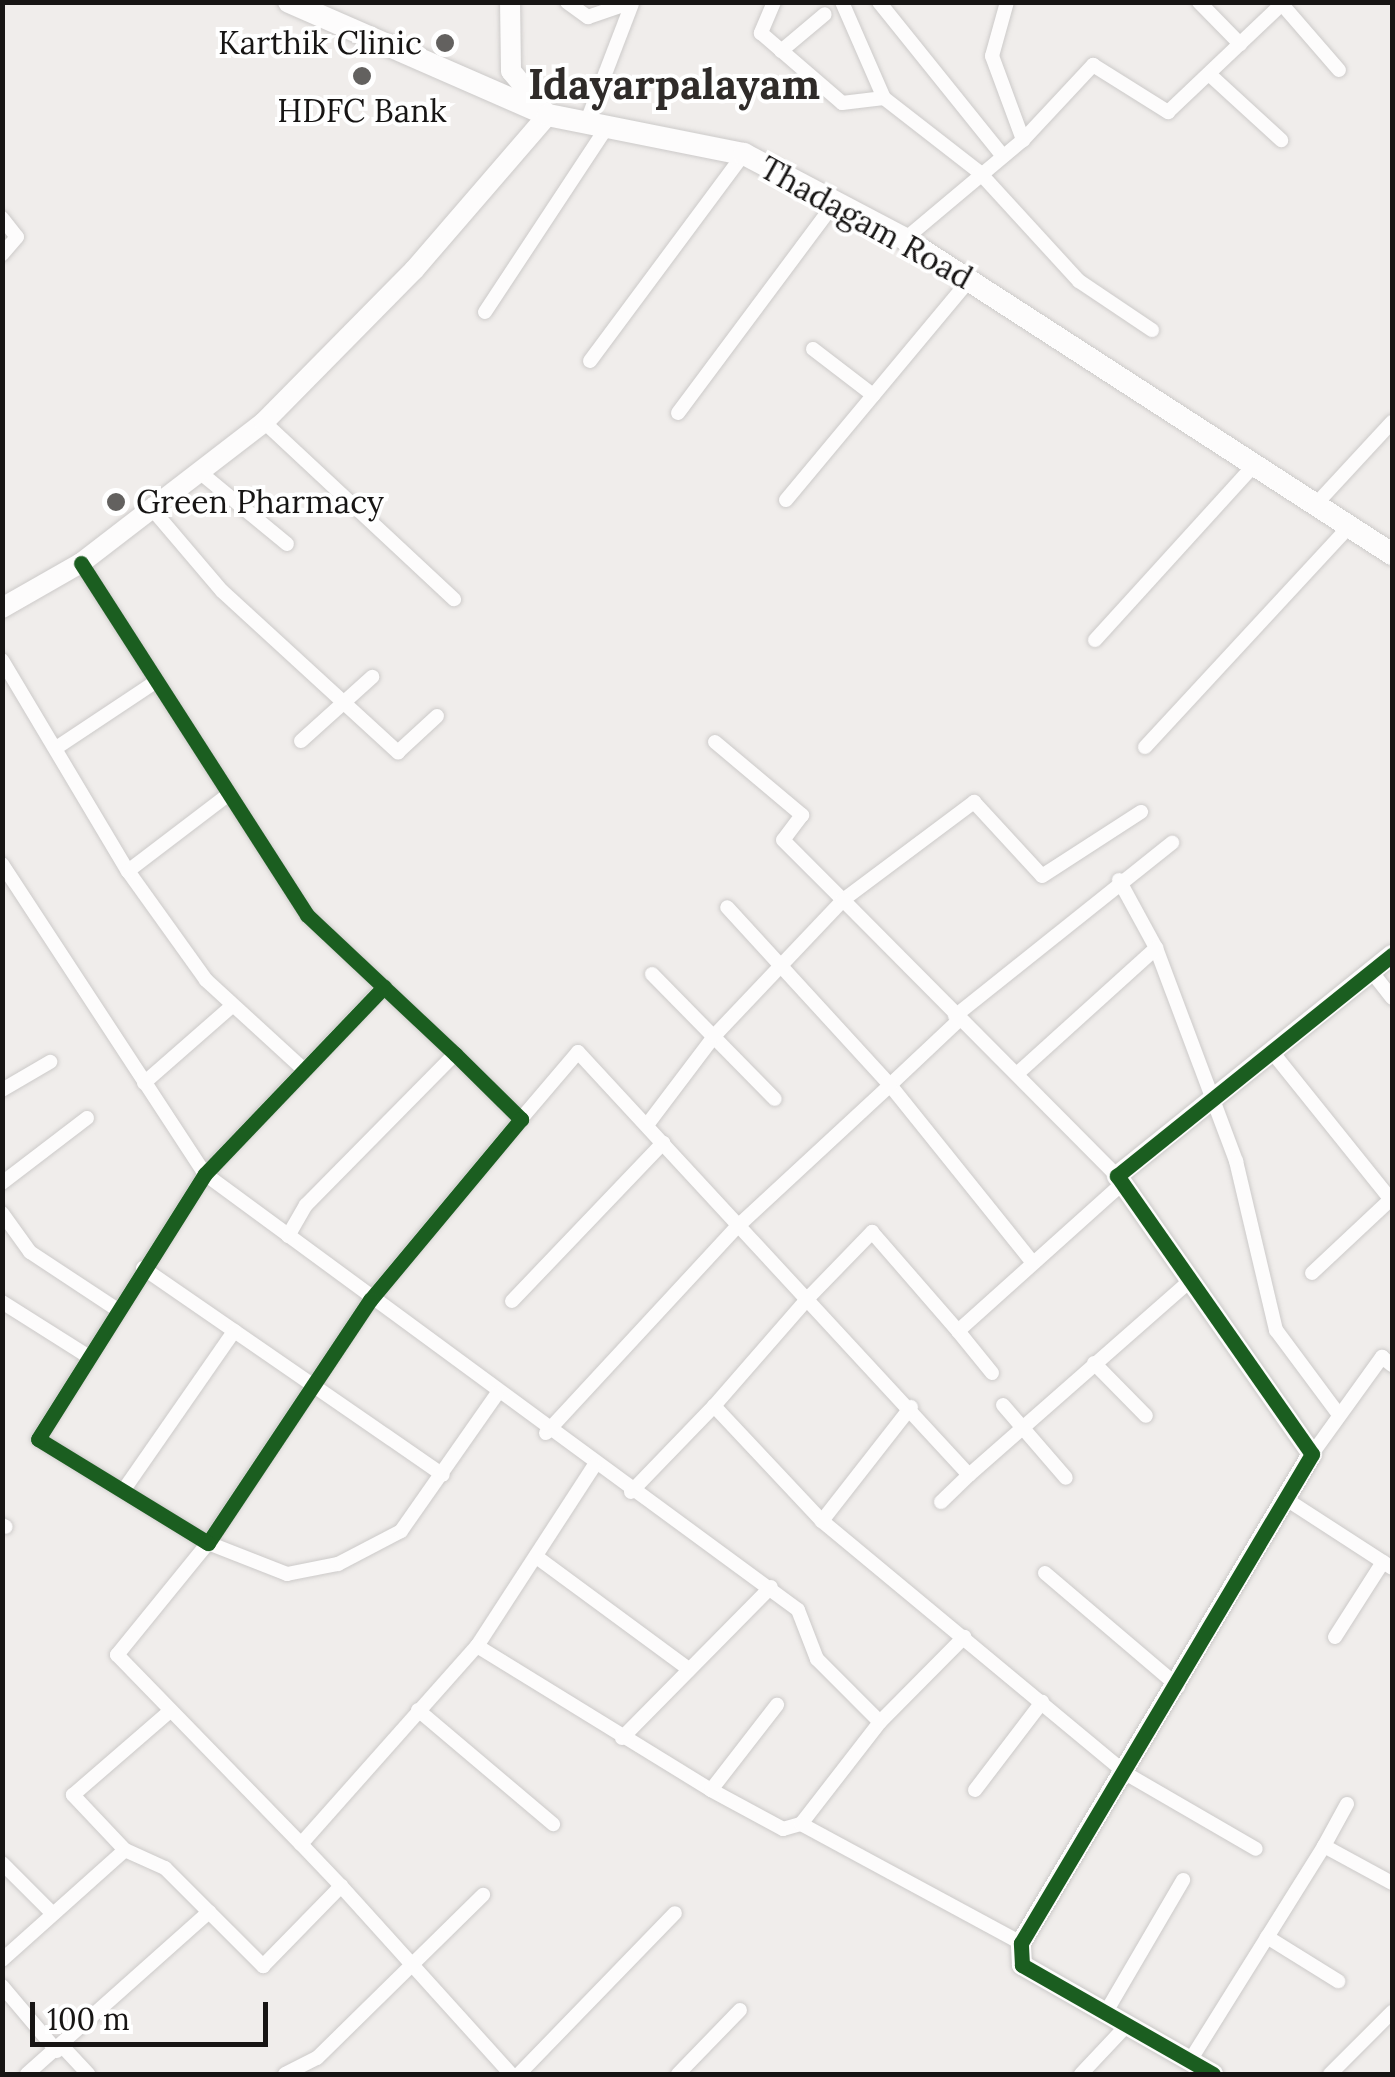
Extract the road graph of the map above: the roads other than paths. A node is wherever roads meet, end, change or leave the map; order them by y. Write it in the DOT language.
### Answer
graph roads {
  1 [pos="289,2"];
  2 [pos="510,2"];
  3 [pos="567,2"];
  4 [pos="774,2"];
  5 [pos="842,2"];
  6 [pos="879,2"];
  7 [pos="1007,2"];
  8 [pos="1200,2"];
  9 [pos="632,3"];
  10 [pos="1282,3"];
  11 [pos="825,14"];
  12 [pos="1240,44"];
  13 [pos="781,51"];
  14 [pos="1339,70"];
  15 [pos="1209,74"];
  16 [pos="884,98"];
  17 [pos="548,115"];
  18 [pos="598,122"];
  19 [pos="1023,140"];
  20 [pos="1281,140"];
  21 [pos="744,154"];
  22 [pos="1002,156"];
  23 [pos="978,172"];
  24 [pos="835,202"];
  25 [pos="2,218"];
  26 [pos="906,239"];
  27 [pos="2,254"];
  28 [pos="969,280"];
  29 [pos="485,312"];
  30 [pos="1152,330"];
  31 [pos="812,348"];
  32 [pos="590,361"];
  33 [pos="873,395"];
  34 [pos="678,413"];
  35 [pos="264,422"];
  36 [pos="1392,422"];
  37 [pos="1255,464"];
  38 [pos="202,474"];
  39 [pos="786,500"];
  40 [pos="1316,504"];
  41 [pos="154,510"];
  42 [pos="1350,526"];
  43 [pos="287,544"];
  44 [pos="1392,554"];
  45 [pos="80,563"];
  46 [pos="454,599"];
  47 [pos="2,608"];
  48 [pos="1095,640"];
  49 [pos="2,660"];
  50 [pos="372,678"];
  51 [pos="157,681"];
  52 [pos="344,702"];
  53 [pos="437,716"];
  54 [pos="301,741"];
  55 [pos="715,742"];
  56 [pos="1145,747"];
  57 [pos="56,748"];
  58 [pos="229,794"];
  59 [pos="1142,812"];
  60 [pos="1172,843"];
  61 [pos="2,864"];
  62 [pos="128,871"];
  63 [pos="1119,880"];
  64 [pos="843,900"];
  65 [pos="727,906"];
  66 [pos="1156,948"];
  67 [pos="1392,955"];
  68 [pos="783,963"];
  69 [pos="652,974"];
  70 [pos="1375,976"];
  71 [pos="384,987"];
  72 [pos="1392,998"];
  73 [pos="233,1004"];
  74 [pos="957,1018"];
  75 [pos="715,1034"];
  76 [pos="1274,1053"];
  77 [pos="455,1054"];
  78 [pos="50,1062"];
  79 [pos="300,1066"];
  80 [pos="1019,1072"];
  81 [pos="144,1083"];
  82 [pos="890,1085"];
  83 [pos="2,1090"];
  84 [pos="775,1100"];
  85 [pos="1212,1103"];
  86 [pos="86,1118"];
  87 [pos="521,1119"];
  88 [pos="647,1125"];
  89 [pos="663,1143"];
  90 [pos="205,1174"];
  91 [pos="1119,1180"];
  92 [pos="2,1182"];
  93 [pos="1392,1200"];
  94 [pos="2,1213"];
  95 [pos="738,1226"];
  96 [pos="288,1236"];
  97 [pos="1030,1259"];
  98 [pos="143,1268"];
  99 [pos="1312,1273"];
  100 [pos="1191,1280"];
  101 [pos="811,1295"];
  102 [pos="370,1300"];
  103 [pos="512,1301"];
  104 [pos="2,1302"];
  105 [pos="118,1310"];
  106 [pos="234,1331"];
  107 [pos="958,1331"];
  108 [pos="89,1357"];
  109 [pos="1094,1362"];
  110 [pos="1392,1365"];
  111 [pos="992,1373"];
  112 [pos="310,1383"];
  113 [pos="497,1394"];
  114 [pos="1003,1405"];
  115 [pos="714,1406"];
  116 [pos="912,1406"];
  117 [pos="1337,1412"];
  118 [pos="1146,1416"];
  119 [pos="1020,1425"];
  120 [pos="546,1433"];
  121 [pos="1312,1454"];
  122 [pos="594,1466"];
  123 [pos="443,1474"];
  124 [pos="969,1475"];
  125 [pos="1066,1478"];
  126 [pos="122,1491"];
  127 [pos="632,1492"];
  128 [pos="1289,1501"];
  129 [pos="942,1502"];
  130 [pos="822,1520"];
  131 [pos="208,1543"];
  132 [pos="538,1558"];
  133 [pos="1388,1565"];
  134 [pos="1045,1574"];
  135 [pos="771,1587"];
  136 [pos="964,1636"];
  137 [pos="1335,1637"];
  138 [pos="477,1646"];
  139 [pos="686,1667"];
  140 [pos="1178,1686"];
  141 [pos="1042,1702"];
  142 [pos="776,1706"];
  143 [pos="418,1710"];
  144 [pos="170,1711"];
  145 [pos="880,1722"];
  146 [pos="622,1738"];
  147 [pos="1125,1773"];
  148 [pos="711,1790"];
  149 [pos="975,1790"];
  150 [pos="1347,1804"];
  151 [pos="553,1824"];
  152 [pos="801,1824"];
  153 [pos="300,1844"];
  154 [pos="1324,1846"];
  155 [pos="1256,1849"];
  156 [pos="124,1850"];
  157 [pos="2,1864"];
  158 [pos="1183,1880"];
  159 [pos="1392,1883"];
  160 [pos="341,1886"];
  161 [pos="482,1895"];
  162 [pos="209,1912"];
  163 [pos="675,1913"];
  164 [pos="53,1914"];
  165 [pos="1268,1936"];
  166 [pos="1021,1943"];
  167 [pos="2,1960"];
  168 [pos="416,1967"];
  169 [pos="1338,1981"];
  170 [pos="2,1986"];
  171 [pos="740,2010"];
  172 [pos="1106,2012"];
  173 [pos="1392,2012"];
  174 [pos="1129,2024"];
  175 [pos="60,2049"];
  176 [pos="1191,2058"];
  177 [pos="1342,2062"];
  178 [pos="515,2073"];
  179 [pos="27,2074"];
  180 [pos="88,2074"];
  181 [pos="285,2074"];
  182 [pos="678,2074"];
  183 [pos="1081,2074"];
  184 [pos="1213,2074"];
  185 [pos="1330,2074"];
  186 [pos="1355,2074"];
  1 -- 17 [label="main road, Thadagam Road"];
  2 -- 17 [label="street"];
  3 -- 9 [label="street"];
  4 -- 13 [label="street"];
  5 -- 16 [label="street"];
  6 -- 22 [label="street"];
  7 -- 19 [label="street"];
  8 -- 12 [label="street"];
  9 -- 18 [label="street"];
  10 -- 12 [label="street"];
  10 -- 14 [label="street"];
  11 -- 13 [label="street"];
  12 -- 15 [label="street"];
  13 -- 16 [label="street"];
  15 -- 19 [label="street"];
  15 -- 20 [label="street"];
  16 -- 23 [label="street"];
  17 -- 18 [label="main road, Thadagam Road"];
  17 -- 35 [label="street"];
  18 -- 21 [label="main road, Thadagam Road"];
  18 -- 29 [label="street"];
  19 -- 22 [label="street"];
  21 -- 24 [label="main road, Thadagam Road"];
  21 -- 32 [label="street"];
  22 -- 23 [label="street"];
  23 -- 26 [label="street"];
  23 -- 30 [label="street"];
  24 -- 26 [label="main road, Thadagam Road"];
  24 -- 34 [label="street"];
  25 -- 27 [label="street"];
  26 -- 28 [label="main road, Thadagam Road"];
  28 -- 33 [label="street"];
  28 -- 37 [label="main road, Thadagam Road"];
  31 -- 33 [label="street"];
  33 -- 39 [label="street"];
  35 -- 38 [label="street"];
  35 -- 46 [label="street"];
  36 -- 40 [label="street"];
  37 -- 40 [label="main road, Thadagam Road"];
  37 -- 48 [label="street"];
  38 -- 41 [label="street"];
  38 -- 43 [label="street"];
  40 -- 42 [label="main road, Thadagam Road"];
  41 -- 45 [label="street"];
  41 -- 52 [label="street"];
  42 -- 44 [label="main road, Thadagam Road"];
  42 -- 56 [label="street"];
  45 -- 47 [label="street"];
  45 -- 51 [label="street"];
  49 -- 57 [label="street"];
  50 -- 52 [label="street"];
  51 -- 57 [label="street"];
  51 -- 58 [label="street"];
  52 -- 53 [label="street"];
  52 -- 54 [label="street"];
  55 -- 64 [label="street"];
  57 -- 62 [label="street"];
  58 -- 62 [label="street"];
  58 -- 71 [label="street"];
  59 -- 64 [label="street"];
  60 -- 63 [label="street"];
  61 -- 81 [label="street"];
  62 -- 73 [label="street"];
  63 -- 66 [label="street"];
  63 -- 74 [label="street"];
  64 -- 68 [label="street"];
  64 -- 74 [label="street"];
  65 -- 68 [label="street"];
  66 -- 80 [label="street"];
  66 -- 85 [label="street"];
  67 -- 70 [label="street"];
  68 -- 75 [label="street"];
  68 -- 82 [label="street"];
  69 -- 75 [label="street"];
  70 -- 72 [label="street"];
  70 -- 76 [label="street"];
  71 -- 77 [label="street"];
  71 -- 79 [label="street"];
  73 -- 79 [label="street"];
  73 -- 81 [label="street"];
  74 -- 80 [label="street"];
  74 -- 82 [label="street"];
  75 -- 84 [label="street"];
  75 -- 88 [label="street"];
  76 -- 85 [label="street"];
  76 -- 93 [label="street"];
  77 -- 87 [label="street"];
  77 -- 96 [label="street"];
  78 -- 83 [label="street"];
  79 -- 90 [label="street"];
  80 -- 91 [label="street"];
  81 -- 90 [label="street"];
  82 -- 95 [label="street"];
  82 -- 97 [label="street"];
  85 -- 91 [label="street"];
  85 -- 117 [label="street"];
  86 -- 92 [label="street"];
  87 -- 88 [label="street"];
  87 -- 102 [label="street"];
  88 -- 89 [label="street"];
  89 -- 95 [label="street"];
  89 -- 103 [label="street"];
  90 -- 96 [label="street"];
  90 -- 98 [label="street"];
  91 -- 97 [label="street"];
  91 -- 100 [label="street"];
  93 -- 99 [label="street"];
  94 -- 105 [label="street"];
  95 -- 101 [label="street"];
  95 -- 120 [label="street"];
  96 -- 102 [label="street"];
  97 -- 107 [label="street"];
  98 -- 105 [label="street"];
  98 -- 106 [label="street"];
  100 -- 109 [label="street"];
  100 -- 121 [label="street"];
  101 -- 107 [label="street"];
  101 -- 115 [label="street"];
  101 -- 116 [label="street"];
  102 -- 112 [label="street"];
  102 -- 113 [label="street"];
  104 -- 108 [label="street"];
  105 -- 108 [label="street"];
  106 -- 112 [label="street"];
  106 -- 126 [label="street"];
  107 -- 111 [label="street"];
  108 -- 126 [label="street"];
  109 -- 118 [label="street"];
  109 -- 119 [label="street"];
  110 -- 117 [label="street"];
  112 -- 123 [label="street"];
  112 -- 131 [label="street"];
  113 -- 120 [label="street"];
  113 -- 123 [label="street"];
  114 -- 119 [label="street"];
  115 -- 127 [label="street"];
  115 -- 130 [label="street"];
  116 -- 124 [label="street"];
  116 -- 130 [label="street"];
  117 -- 121 [label="street"];
  119 -- 124 [label="street"];
  119 -- 125 [label="street"];
  120 -- 122 [label="street"];
  121 -- 128 [label="street"];
  122 -- 127 [label="street"];
  122 -- 132 [label="street"];
  123 -- 131 [label="street"];
  124 -- 129 [label="street"];
  126 -- 131 [label="street"];
  127 -- 135 [label="street"];
  128 -- 133 [label="street"];
  128 -- 140 [label="street"];
  130 -- 136 [label="street"];
  131 -- 144 [label="street"];
  132 -- 138 [label="street"];
  132 -- 139 [label="street"];
  133 -- 137 [label="street"];
  134 -- 140 [label="street"];
  135 -- 139 [label="street"];
  135 -- 145 [label="street"];
  136 -- 141 [label="street"];
  136 -- 145 [label="street"];
  138 -- 143 [label="street"];
  138 -- 146 [label="street"];
  139 -- 146 [label="street"];
  140 -- 147 [label="street"];
  141 -- 147 [label="street"];
  141 -- 149 [label="street"];
  142 -- 148 [label="street"];
  143 -- 151 [label="street"];
  143 -- 153 [label="street"];
  144 -- 153 [label="street"];
  144 -- 156 [label="street"];
  145 -- 152 [label="street"];
  146 -- 148 [label="street"];
  147 -- 155 [label="street"];
  147 -- 166 [label="street"];
  148 -- 152 [label="street"];
  150 -- 154 [label="street"];
  152 -- 166 [label="street"];
  153 -- 160 [label="street"];
  154 -- 159 [label="street"];
  154 -- 165 [label="street"];
  156 -- 162 [label="street"];
  156 -- 164 [label="street"];
  157 -- 164 [label="street"];
  158 -- 172 [label="street"];
  160 -- 162 [label="street"];
  160 -- 168 [label="street"];
  161 -- 168 [label="street"];
  162 -- 175 [label="street"];
  163 -- 178 [label="street"];
  164 -- 167 [label="street"];
  165 -- 169 [label="street"];
  165 -- 176 [label="street"];
  166 -- 172 [label="street"];
  168 -- 178 [label="street"];
  168 -- 181 [label="street"];
  170 -- 175 [label="street"];
  171 -- 182 [label="street"];
  172 -- 174 [label="street"];
  173 -- 177 [label="street"];
  174 -- 176 [label="street"];
  174 -- 183 [label="street"];
  175 -- 179 [label="street"];
  175 -- 180 [label="street"];
  176 -- 184 [label="street"];
  177 -- 185 [label="street"];
  177 -- 186 [label="street"];
}
